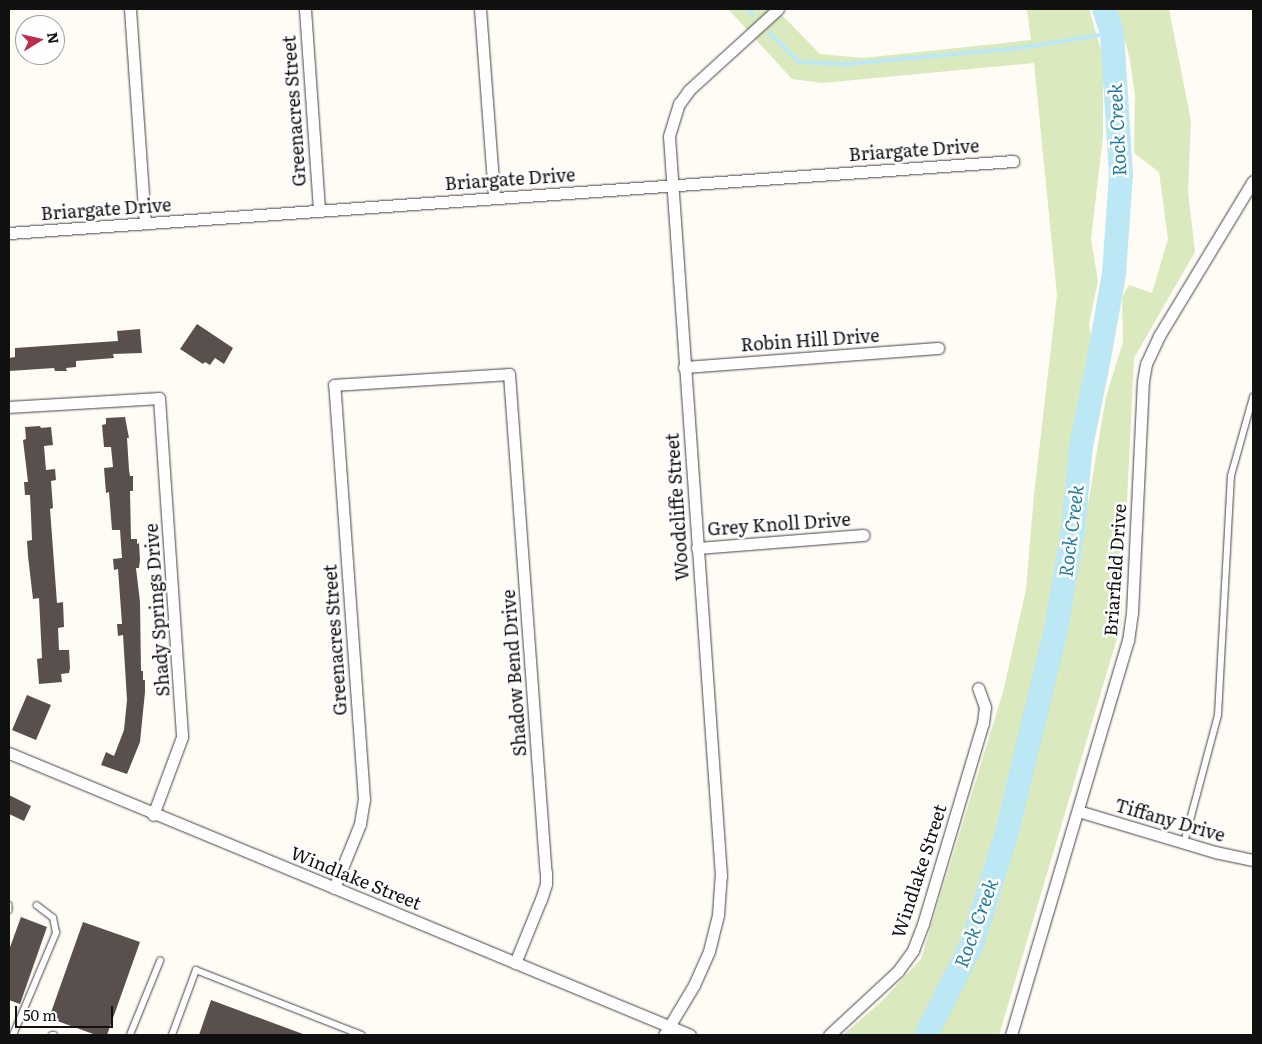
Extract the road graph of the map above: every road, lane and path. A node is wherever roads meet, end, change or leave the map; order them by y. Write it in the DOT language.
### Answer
graph roads {
  1 [pos="130,9"];
  2 [pos="305,9"];
  3 [pos="480,9"];
  4 [pos="778,9"];
  5 [pos="1013,161"];
  6 [pos="1253,181"];
  7 [pos="672,184"];
  8 [pos="494,198"];
  9 [pos="319,211"];
  10 [pos="145,223"];
  11 [pos="9,233"];
  12 [pos="938,348"];
  13 [pos="684,367"];
  14 [pos="509,374"];
  15 [pos="1253,397"];
  16 [pos="9,407"];
  17 [pos="863,535"];
  18 [pos="697,548"];
  19 [pos="978,688"];
  20 [pos="9,753"];
  21 [pos="1078,811"];
  22 [pos="153,815"];
  23 [pos="1184,843"];
  24 [pos="1253,860"];
  25 [pos="334,888"];
  26 [pos="9,905"];
  27 [pos="37,906"];
  28 [pos="9,910"];
  29 [pos="160,961"];
  30 [pos="515,963"];
  31 [pos="667,1031"];
  32 [pos="13,1035"];
  33 [pos="130,1035"];
  34 [pos="172,1035"];
  35 [pos="362,1035"];
  36 [pos="690,1035"];
  37 [pos="829,1035"];
  38 [pos="1011,1035"];
  1 -- 10 [label="street"];
  2 -- 9 [label="street, Greenacres Street"];
  3 -- 8 [label="street"];
  4 -- 7 [label="street, Woodcliffe Street"];
  5 -- 7 [label="street, Briargate Drive"];
  6 -- 21 [label="street, Briarfield Drive"];
  7 -- 8 [label="street, Briargate Drive"];
  7 -- 13 [label="street, Woodcliffe Street"];
  8 -- 9 [label="street, Briargate Drive"];
  9 -- 10 [label="street, Briargate Drive"];
  10 -- 11 [label="street, Briargate Drive"];
  12 -- 13 [label="street, Robin Hill Drive"];
  13 -- 18 [label="street, Woodcliffe Street"];
  14 -- 25 [label="street, Greenacres Street"];
  14 -- 30 [label="street, Shadow Bend Drive"];
  15 -- 23 [label="lane"];
  16 -- 22 [label="street, Shady Springs Drive"];
  17 -- 18 [label="street, Grey Knoll Drive"];
  18 -- 31 [label="street, Woodcliffe Street"];
  19 -- 37 [label="street, Windlake Street"];
  20 -- 22 [label="street, Windlake Street"];
  21 -- 23 [label="street, Tiffany Drive"];
  21 -- 38 [label="street, Briarfield Drive"];
  22 -- 25 [label="street, Windlake Street"];
  23 -- 24 [label="street, Tiffany Drive"];
  25 -- 30 [label="street, Windlake Street"];
  26 -- 28 [label="lane"];
  27 -- 32 [label="lane"];
  29 -- 33 [label="lane"];
  30 -- 31 [label="street, Windlake Street"];
  31 -- 36 [label="street, Windlake Street"];
  34 -- 35 [label="lane"];
}
